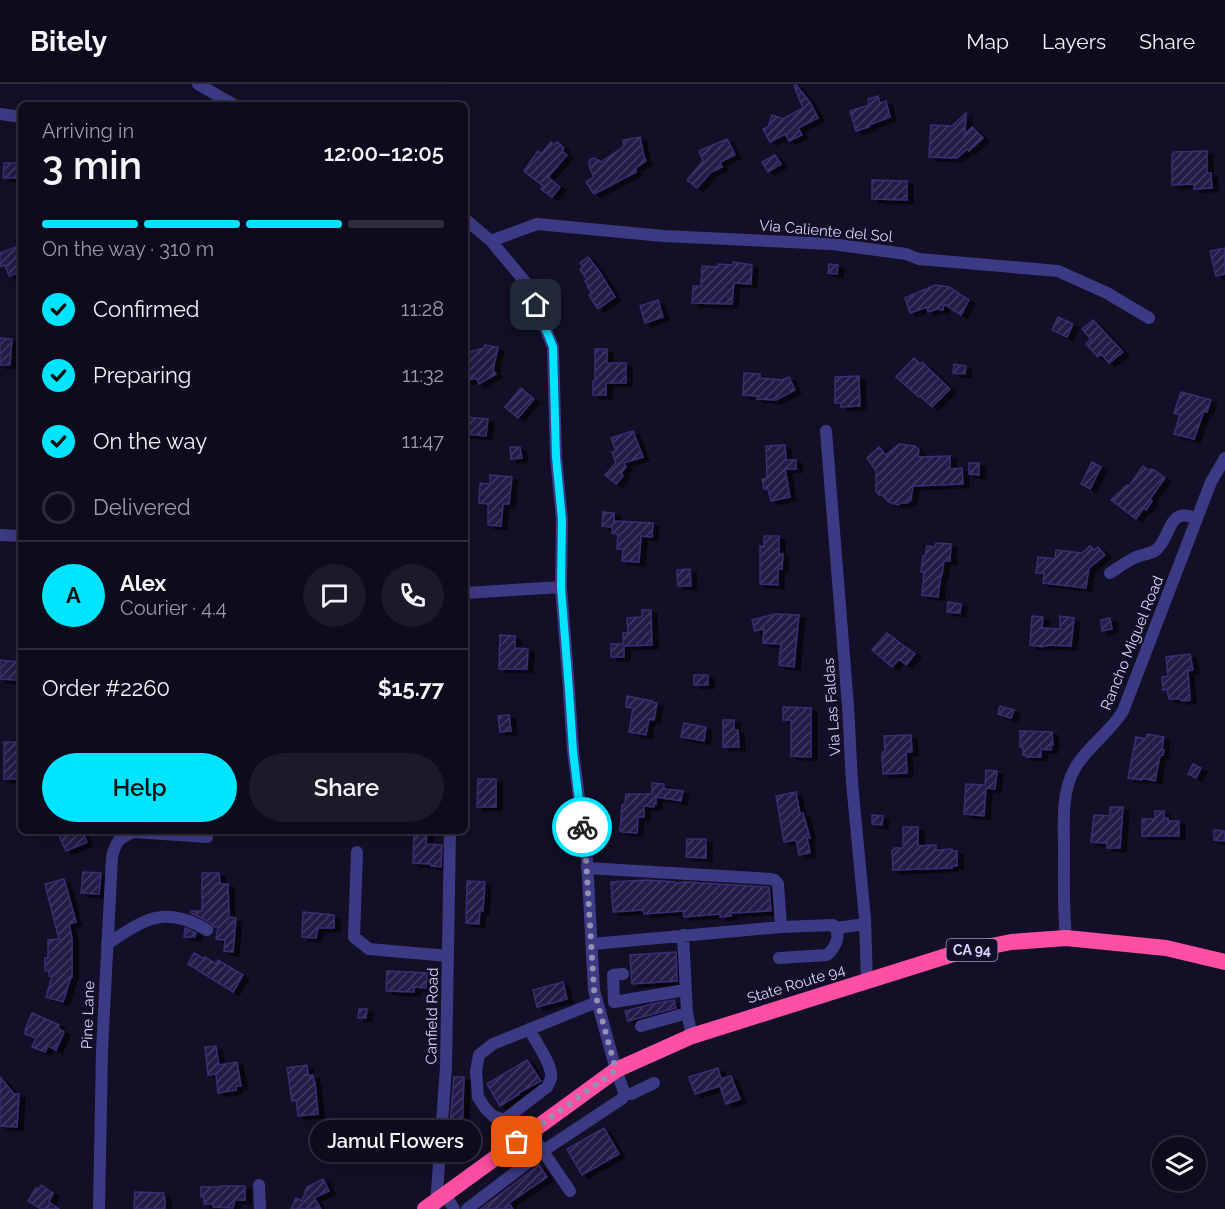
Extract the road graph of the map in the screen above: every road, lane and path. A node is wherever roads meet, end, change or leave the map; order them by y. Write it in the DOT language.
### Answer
graph roads {
  1 [pos="198,84"];
  2 [pos="229,102"];
  3 [pos="0,114"];
  4 [pos="18,117"];
  5 [pos="468,222"];
  6 [pos="491,241"];
  7 [pos="1149,318"];
  8 [pos="826,431"];
  9 [pos="1225,458"];
  10 [pos="1197,519"];
  11 [pos="0,535"];
  12 [pos="18,536"];
  13 [pos="1110,573"];
  14 [pos="561,587"];
  15 [pos="468,593"];
  16 [pos="128,834"];
  17 [pos="162,834"];
  18 [pos="450,834"];
  19 [pos="207,837"];
  20 [pos="357,852"];
  21 [pos="587,868"];
  22 [pos="866,924"];
  23 [pos="781,927"];
  24 [pos="836,928"];
  25 [pos="207,930"];
  26 [pos="682,935"];
  27 [pos="1066,938"];
  28 [pos="107,944"];
  29 [pos="592,944"];
  30 [pos="448,956"];
  31 [pos="779,958"];
  32 [pos="1225,962"];
  33 [pos="623,974"];
  34 [pos="867,982"];
  35 [pos="685,990"];
  36 [pos="597,1002"];
  37 [pos="687,1013"];
  38 [pos="641,1026"];
  39 [pos="528,1029"];
  40 [pos="692,1036"];
  41 [pos="616,1070"];
  42 [pos="654,1083"];
  43 [pos="624,1092"];
  44 [pos="504,1120"];
  45 [pos="524,1137"];
  46 [pos="543,1151"];
  47 [pos="259,1185"];
  48 [pos="570,1191"];
  49 [pos="436,1203"];
  50 [pos="99,1209"];
  51 [pos="260,1209"];
  52 [pos="454,1209"];
  53 [pos="467,1209"];
  1 -- 2 [label="street"];
  3 -- 4 [label="street"];
  5 -- 6 [label="street"];
  6 -- 7 [label="street, Via Caliente del Sol"];
  6 -- 14 [label="street"];
  8 -- 22 [label="street, Via Las Faldas"];
  9 -- 10 [label="street, Rancho Miguel Road"];
  10 -- 13 [label="street"];
  10 -- 27 [label="street, Rancho Miguel Road"];
  11 -- 12 [label="street"];
  14 -- 15 [label="street"];
  14 -- 21 [label="street"];
  16 -- 28 [label="street, Pine Lane"];
  17 -- 19 [label="street"];
  18 -- 30 [label="street, Canfield Road"];
  20 -- 30 [label="street"];
  21 -- 23 [label="street"];
  21 -- 29 [label="street"];
  22 -- 24 [label="street"];
  22 -- 34 [label="street, Via Las Faldas"];
  23 -- 24 [label="street"];
  23 -- 26 [label="street"];
  24 -- 31 [label="street"];
  25 -- 28 [label="street"];
  26 -- 29 [label="street"];
  26 -- 35 [label="street"];
  27 -- 32 [label="highway, State Route 94 / CA 94"];
  27 -- 34 [label="highway, State Route 94 / CA 94"];
  28 -- 50 [label="street, Pine Lane"];
  29 -- 36 [label="street"];
  30 -- 49 [label="street, Canfield Road"];
  33 -- 35 [label="street"];
  34 -- 40 [label="highway, State Route 94 / CA 94"];
  35 -- 37 [label="street"];
  36 -- 39 [label="street"];
  36 -- 41 [label="street"];
  37 -- 38 [label="street"];
  37 -- 40 [label="street"];
  39 -- 44 [label="street"];
  39 -- 44 [label="street"];
  40 -- 41 [label="highway, State Route 94 / CA 94"];
  41 -- 43 [label="street"];
  41 -- 45 [label="highway, State Route 94 / CA 94"];
  42 -- 43 [label="street"];
  43 -- 46 [label="street"];
  44 -- 45 [label="street"];
  45 -- 46 [label="street"];
  45 -- 49 [label="highway, State Route 94 / CA 94"];
  46 -- 48 [label="street"];
  46 -- 53 [label="street"];
  47 -- 51 [label="street"];
  49 -- 52 [label="street"];
}
